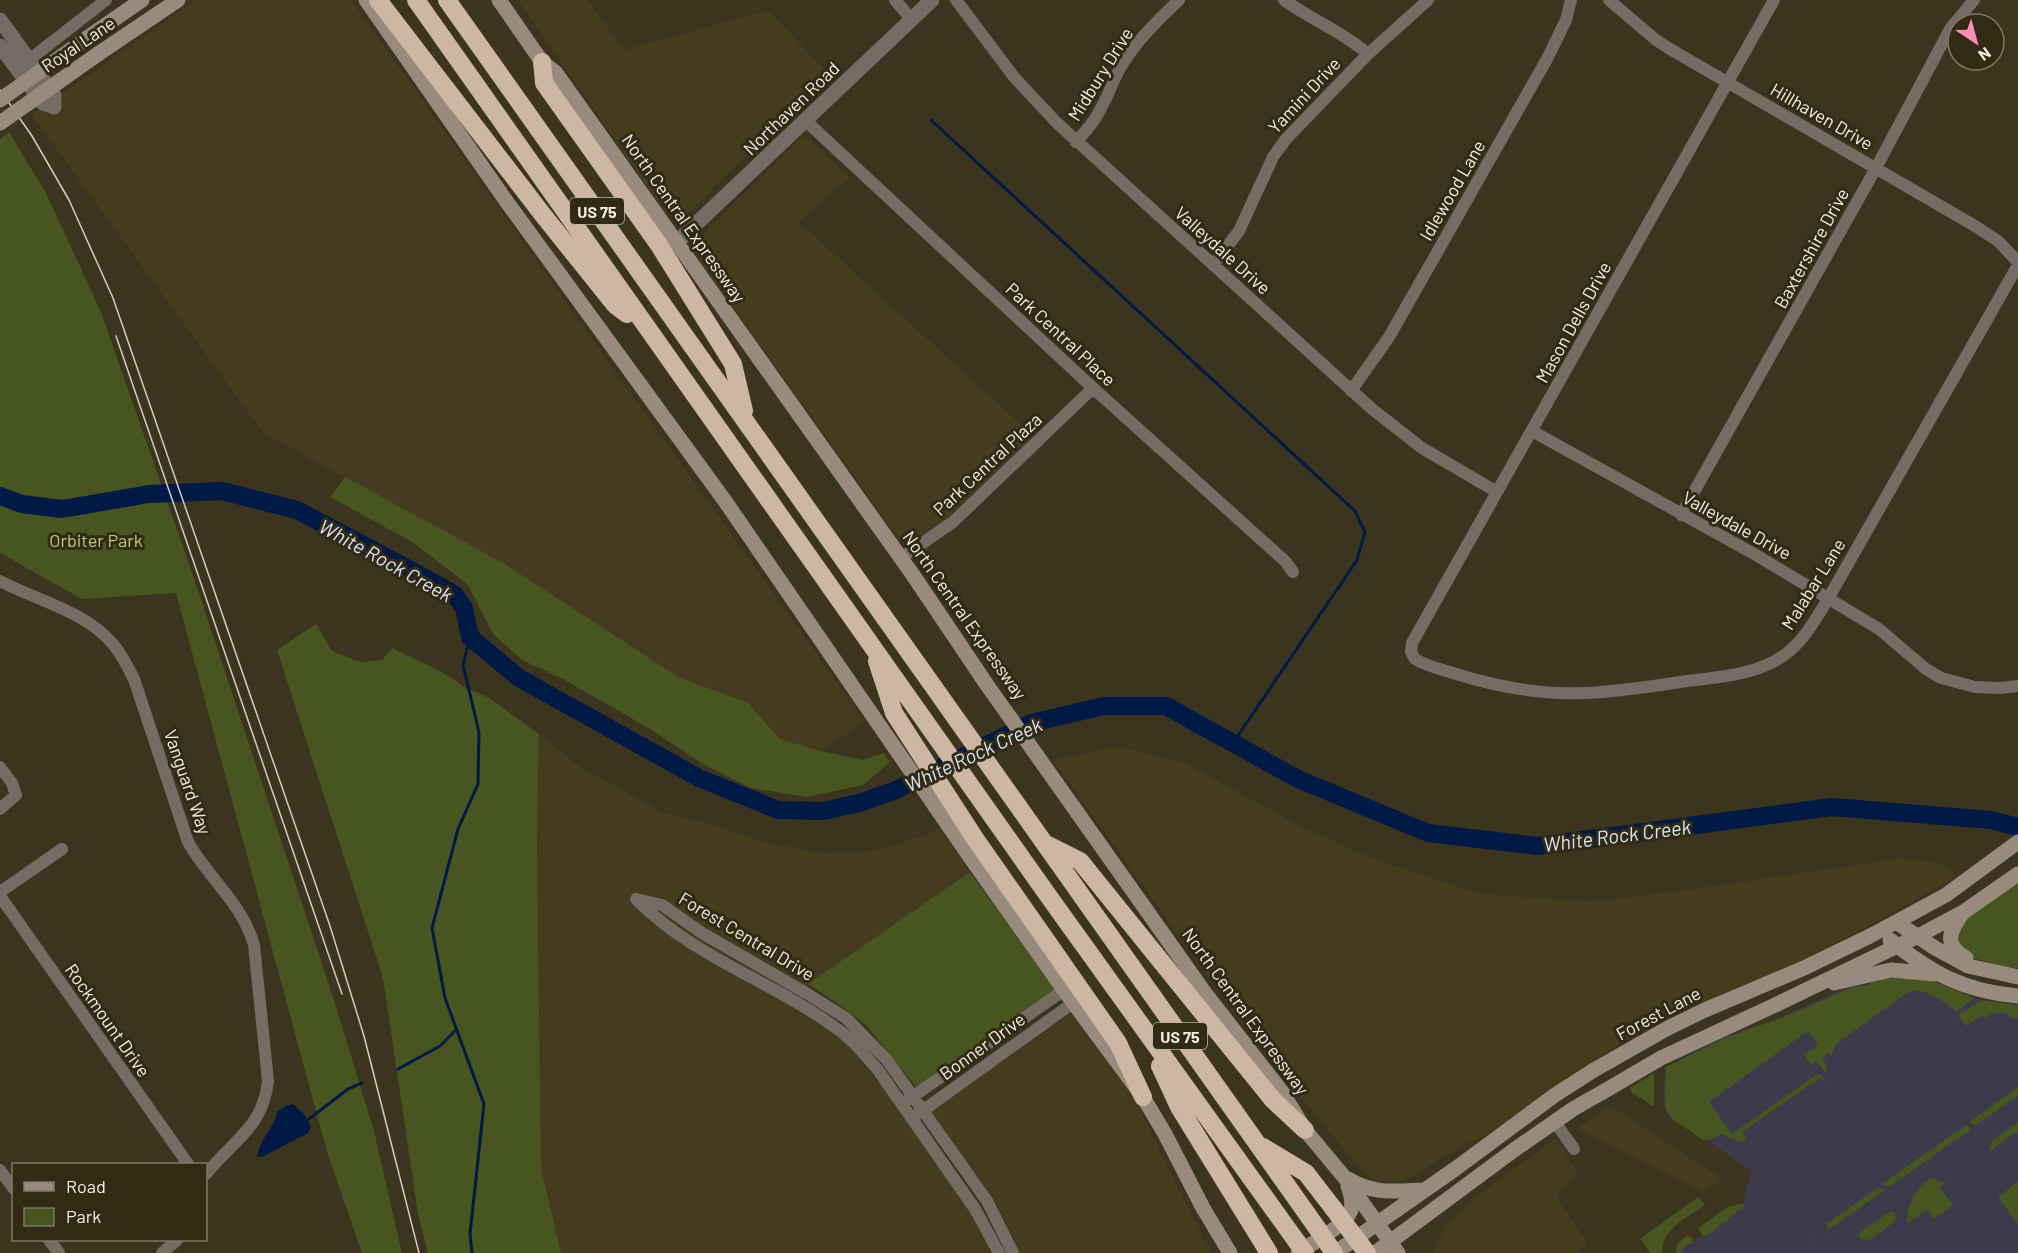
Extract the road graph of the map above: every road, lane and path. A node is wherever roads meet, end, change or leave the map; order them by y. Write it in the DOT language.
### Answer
graph roads {
  1 [pos="106,0"];
  2 [pos="142,0"];
  3 [pos="178,0"];
  4 [pos="366,0"];
  5 [pos="378,0"];
  6 [pos="416,0"];
  7 [pos="447,0"];
  8 [pos="895,0"];
  9 [pos="932,0"];
  10 [pos="956,0"];
  11 [pos="1179,0"];
  12 [pos="1284,0"];
  13 [pos="1428,0"];
  14 [pos="1571,0"];
  15 [pos="1609,0"];
  16 [pos="1774,0"];
  17 [pos="1974,0"];
  18 [pos="502,1"];
  19 [pos="0,20"];
  20 [pos="912,20"];
  21 [pos="0,46"];
  22 [pos="1368,54"];
  23 [pos="29,60"];
  24 [pos="542,62"];
  25 [pos="21,75"];
  26 [pos="1729,83"];
  27 [pos="0,100"];
  28 [pos="806,121"];
  29 [pos="0,123"];
  30 [pos="1076,142"];
  31 [pos="1876,168"];
  32 [pos="676,243"];
  33 [pos="2018,263"];
  34 [pos="1213,265"];
  35 [pos="646,327"];
  36 [pos="1093,388"];
  37 [pos="1351,391"];
  38 [pos="746,422"];
  39 [pos="1532,430"];
  40 [pos="1497,492"];
  41 [pos="1681,515"];
  42 [pos="901,558"];
  43 [pos="1293,572"];
  44 [pos="0,580"];
  45 [pos="1828,599"];
  46 [pos="872,645"];
  47 [pos="1418,661"];
  48 [pos="2018,686"];
  49 [pos="0,767"];
  50 [pos="0,809"];
  51 [pos="966,837"];
  52 [pos="2018,842"];
  53 [pos="1044,843"];
  54 [pos="62,849"];
  55 [pos="2013,878"];
  56 [pos="0,894"];
  57 [pos="1965,910"];
  58 [pos="1896,921"];
  59 [pos="1879,931"];
  60 [pos="1918,936"];
  61 [pos="1897,945"];
  62 [pos="1996,973"];
  63 [pos="1936,974"];
  64 [pos="2018,977"];
  65 [pos="1064,990"];
  66 [pos="1805,990"];
  67 [pos="2018,996"];
  68 [pos="802,998"];
  69 [pos="1073,1003"];
  70 [pos="1705,1010"];
  71 [pos="1143,1029"];
  72 [pos="1608,1089"];
  73 [pos="1555,1095"];
  74 [pos="914,1097"];
  75 [pos="1143,1097"];
  76 [pos="902,1105"];
  77 [pos="1573,1109"];
  78 [pos="924,1110"];
  79 [pos="912,1118"];
  80 [pos="1555,1122"];
  81 [pos="1305,1130"];
  82 [pos="1255,1143"];
  83 [pos="1574,1149"];
  84 [pos="1514,1150"];
  85 [pos="187,1163"];
  86 [pos="0,1170"];
  87 [pos="207,1173"];
  88 [pos="1345,1178"];
  89 [pos="12,1186"];
  90 [pos="1424,1191"];
  91 [pos="1378,1223"];
  92 [pos="175,1241"];
  93 [pos="1394,1248"];
  94 [pos="1300,1249"];
  95 [pos="1268,1250"];
  96 [pos="162,1253"];
  97 [pos="999,1253"];
  98 [pos="1013,1253"];
  99 [pos="1230,1253"];
  100 [pos="1335,1253"];
  101 [pos="1367,1253"];
  102 [pos="1375,1253"];
  1 -- 23 [label="street"];
  2 -- 27 [label="main road, Royal Lane, bridge"];
  3 -- 29 [label="main road, Royal Lane, bridge"];
  4 -- 51 [label="main road"];
  5 -- 35 [label="highway"];
  6 -- 35 [label="highway, US 75"];
  7 -- 38 [label="highway, US 75"];
  8 -- 20 [label="street"];
  9 -- 20 [label="street, Northaven Road"];
  10 -- 30 [label="street, Valleydale Drive"];
  11 -- 30 [label="street, Midbury Drive"];
  12 -- 22 [label="street"];
  13 -- 22 [label="street, Yamini Drive"];
  14 -- 37 [label="street, Idlewood Lane"];
  15 -- 26 [label="street, Hillhaven Drive"];
  16 -- 26 [label="street, Mason Dells Drive"];
  17 -- 31 [label="street, Baxtershire Drive"];
  18 -- 24 [label="main road, North Central Expressway"];
  19 -- 23 [label="street"];
  20 -- 28 [label="street, Northaven Road"];
  21 -- 25 [label="street"];
  22 -- 34 [label="street, Yamini Drive"];
  23 -- 25 [label="street"];
  23 -- 25 [label="street"];
  24 -- 32 [label="main road, North Central Expressway"];
  24 -- 38 [label="highway"];
  26 -- 31 [label="street, Hillhaven Drive"];
  26 -- 39 [label="street, Mason Dells Drive"];
  28 -- 32 [label="street, Northaven Road"];
  28 -- 36 [label="street, Park Central Place"];
  30 -- 34 [label="street, Valleydale Drive"];
  31 -- 33 [label="street, Hillhaven Drive"];
  31 -- 41 [label="street, Baxtershire Drive"];
  32 -- 42 [label="main road, North Central Expressway"];
  33 -- 45 [label="street, Malabar Lane"];
  34 -- 37 [label="street, Valleydale Drive"];
  35 -- 46 [label="highway, US 75"];
  36 -- 42 [label="street, Park Central Plaza"];
  36 -- 43 [label="street, Park Central Place"];
  37 -- 40 [label="street, Valleydale Drive"];
  38 -- 53 [label="highway, US 75"];
  39 -- 40 [label="street, Mason Dells Drive"];
  39 -- 41 [label="street, Valleydale Drive"];
  40 -- 47 [label="street, Mason Dells Drive"];
  41 -- 45 [label="street, Valleydale Drive"];
  42 -- 81 [label="main road, North Central Expressway"];
  44 -- 87 [label="street, Vanguard Way"];
  45 -- 47 [label="street, Malabar Lane"];
  45 -- 48 [label="street, Valleydale Drive"];
  46 -- 51 [label="highway"];
  46 -- 71 [label="highway, US 75"];
  49 -- 50 [label="street"];
  51 -- 65 [label="main road"];
  51 -- 75 [label="highway"];
  52 -- 58 [label="main road, Forest Lane"];
  53 -- 81 [label="highway"];
  53 -- 82 [label="highway, US 75"];
  54 -- 56 [label="street"];
  55 -- 57 [label="main road"];
  56 -- 85 [label="street, Rockmount Drive"];
  57 -- 60 [label="main road"];
  57 -- 62 [label="main road"];
  58 -- 59 [label="main road, Forest Lane"];
  58 -- 60 [label="main road"];
  59 -- 61 [label="main road"];
  59 -- 70 [label="main road, Forest Lane"];
  60 -- 61 [label="main road"];
  60 -- 62 [label="main road"];
  61 -- 63 [label="main road"];
  61 -- 66 [label="main road"];
  62 -- 64 [label="main road"];
  63 -- 66 [label="main road"];
  63 -- 67 [label="main road"];
  65 -- 69 [label="main road"];
  65 -- 74 [label="street, Bonner Drive"];
  66 -- 72 [label="main road"];
  68 -- 68 [label="street, Forest Central Drive"];
  68 -- 74 [label="street, Forest Central Drive"];
  68 -- 76 [label="street, Forest Central Drive"];
  69 -- 75 [label="main road"];
  69 -- 78 [label="street, Bonner Drive"];
  70 -- 72 [label="main road"];
  70 -- 73 [label="main road, Forest Lane"];
  71 -- 94 [label="highway, US 75"];
  71 -- 95 [label="highway"];
  72 -- 77 [label="main road"];
  73 -- 77 [label="main road"];
  73 -- 84 [label="main road"];
  73 -- 90 [label="main road, Forest Lane"];
  74 -- 76 [label="street, Bonner Drive"];
  74 -- 78 [label="street, Forest Central Drive"];
  75 -- 99 [label="main road"];
  76 -- 79 [label="street, Forest Central Drive"];
  77 -- 80 [label="main road"];
  78 -- 79 [label="street, Bonner Drive"];
  78 -- 98 [label="street, Forest Central Drive"];
  79 -- 97 [label="street, Forest Central Drive"];
  80 -- 83 [label="street"];
  80 -- 84 [label="main road"];
  81 -- 88 [label="main road, North Central Expressway"];
  82 -- 100 [label="highway, US 75, bridge"];
  82 -- 101 [label="highway, bridge"];
  84 -- 93 [label="main road"];
  86 -- 89 [label="street"];
  88 -- 90 [label="main road"];
  88 -- 91 [label="main road, North Central Expressway"];
  88 -- 94 [label="main road"];
  90 -- 91 [label="main road, Forest Lane"];
  91 -- 93 [label="main road, North Central Expressway"];
  91 -- 100 [label="main road, Forest Lane"];
  92 -- 96 [label="street"];
  93 -- 102 [label="main road"];
}
